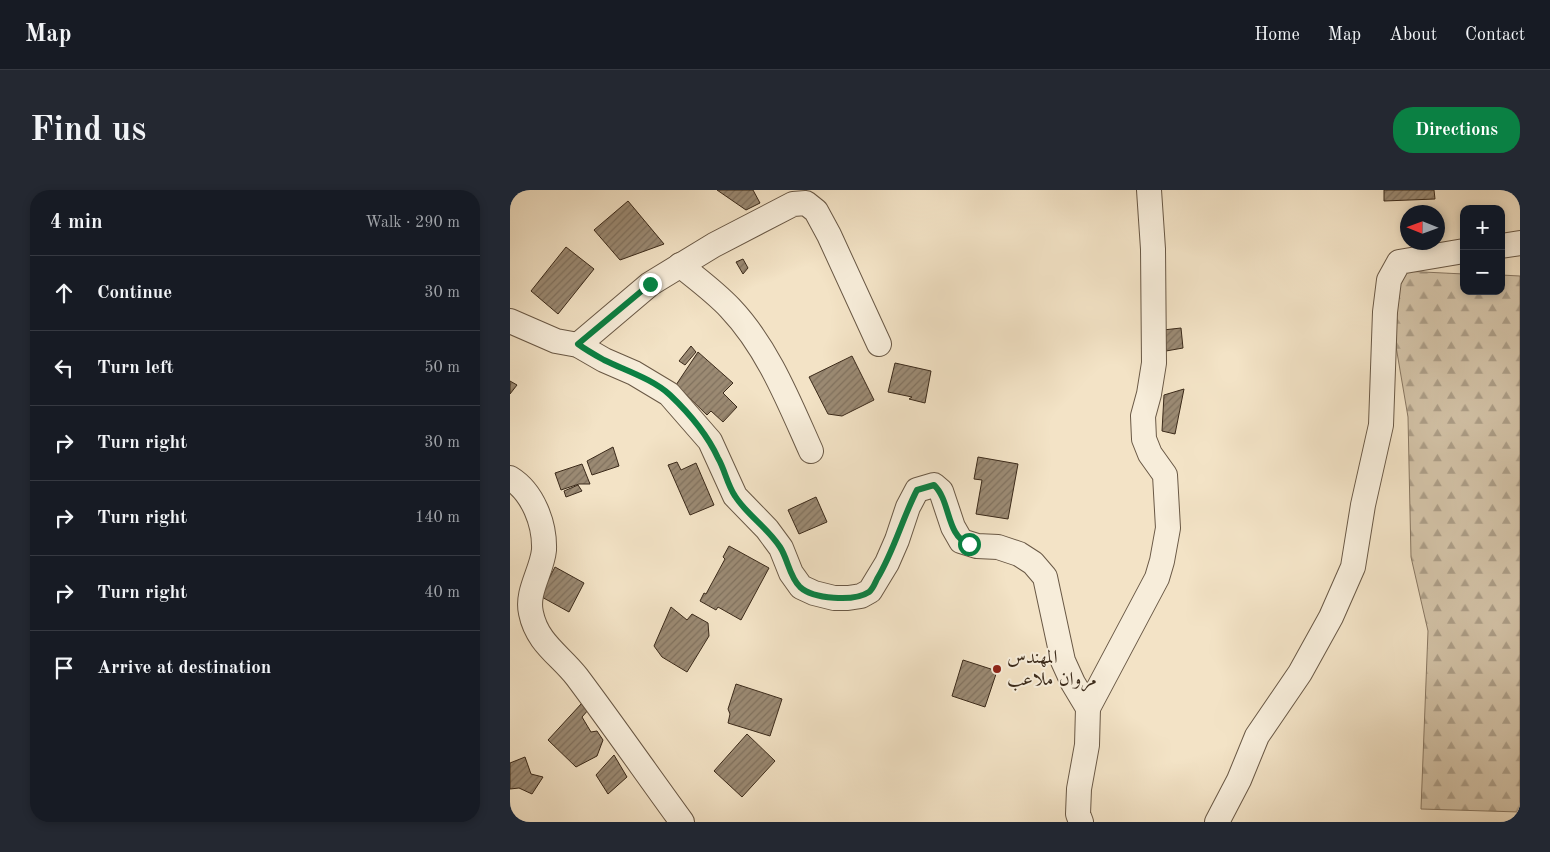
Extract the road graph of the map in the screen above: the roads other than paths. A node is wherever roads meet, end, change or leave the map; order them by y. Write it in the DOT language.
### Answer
graph roads {
  1 [pos="1149,190"];
  2 [pos="1520,243"];
  3 [pos="1505,245"];
  4 [pos="1460,252"];
  5 [pos="680,266"];
  6 [pos="510,321"];
  7 [pos="578,344"];
  8 [pos="879,344"];
  9 [pos="811,451"];
  10 [pos="510,478"];
  11 [pos="1088,708"];
  12 [pos="682,822"];
  13 [pos="1081,822"];
  14 [pos="1216,822"];
  1 -- 11 [label="street"];
  2 -- 3 [label="street"];
  4 -- 14 [label="street"];
  5 -- 7 [label="street"];
  5 -- 8 [label="street"];
  5 -- 9 [label="street"];
  6 -- 7 [label="street"];
  7 -- 11 [label="street"];
  10 -- 12 [label="street"];
  11 -- 13 [label="street"];
}
